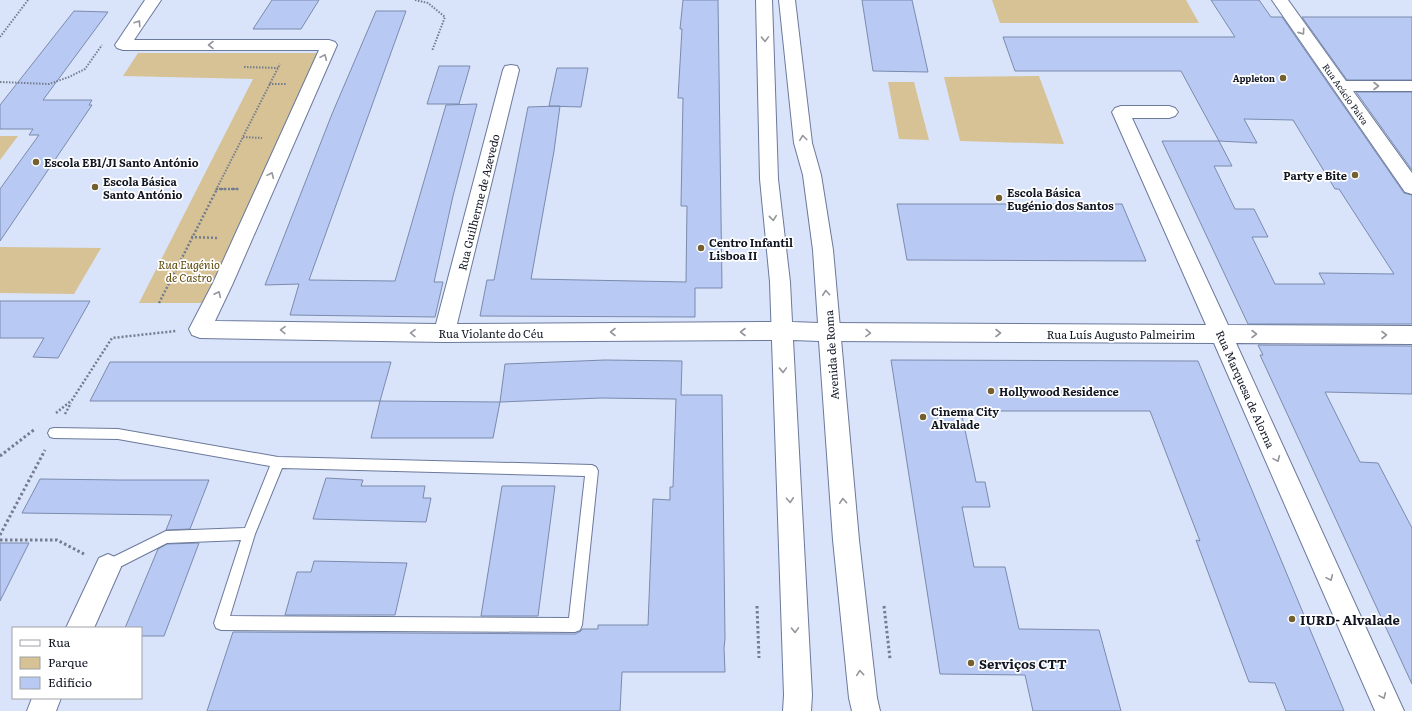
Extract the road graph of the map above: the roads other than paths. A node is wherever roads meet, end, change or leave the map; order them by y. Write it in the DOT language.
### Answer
graph roads {
  1 [pos="153,0"];
  2 [pos="764,0"];
  3 [pos="787,0"];
  4 [pos="1280,0"];
  5 [pos="511,70"];
  6 [pos="1340,86"];
  7 [pos="1412,86"];
  8 [pos="1169,112"];
  9 [pos="1412,187"];
  10 [pos="782,331"];
  11 [pos="829,332"];
  12 [pos="444,334"];
  13 [pos="1221,334"];
  14 [pos="1412,335"];
  15 [pos="54,433"];
  16 [pos="278,462"];
  17 [pos="249,534"];
  18 [pos="108,567"];
  19 [pos="80,627"];
  20 [pos="47,699"];
  21 [pos="41,711"];
  22 [pos="797,711"];
  23 [pos="866,711"];
  24 [pos="1390,711"];
  12 -- 1 [label="street, Rua Violante do Céu, one-way"];
  2 -- 10 [label="street, one-way"];
  11 -- 3 [label="street, Avenida de Roma, one-way"];
  4 -- 6 [label="street, Rua Acácio Paiva, one-way"];
  5 -- 12 [label="street, Rua Guilherme de Azevedo"];
  6 -- 7 [label="street, one-way"];
  6 -- 9 [label="street, Rua Acácio Paiva"];
  8 -- 13 [label="street, Rua Marquesa de Alorna"];
  10 -- 11 [label="street, Rua Violante do Céu"];
  10 -- 12 [label="street, Rua Violante do Céu, one-way"];
  10 -- 22 [label="street, one-way"];
  11 -- 13 [label="street, Rua Luís Augusto Palmeirim, one-way"];
  23 -- 11 [label="street, Avenida de Roma, one-way"];
  13 -- 14 [label="street, Rua Luís Augusto Palmeirim, one-way"];
  13 -- 24 [label="street, Rua Marquesa de Alorna, one-way"];
  15 -- 16 [label="lane"];
  16 -- 17 [label="lane"];
  16 -- 17 [label="lane"];
  17 -- 18 [label="lane"];
  18 -- 19 [label="street"];
  20 -- 21 [label="street"];
}
